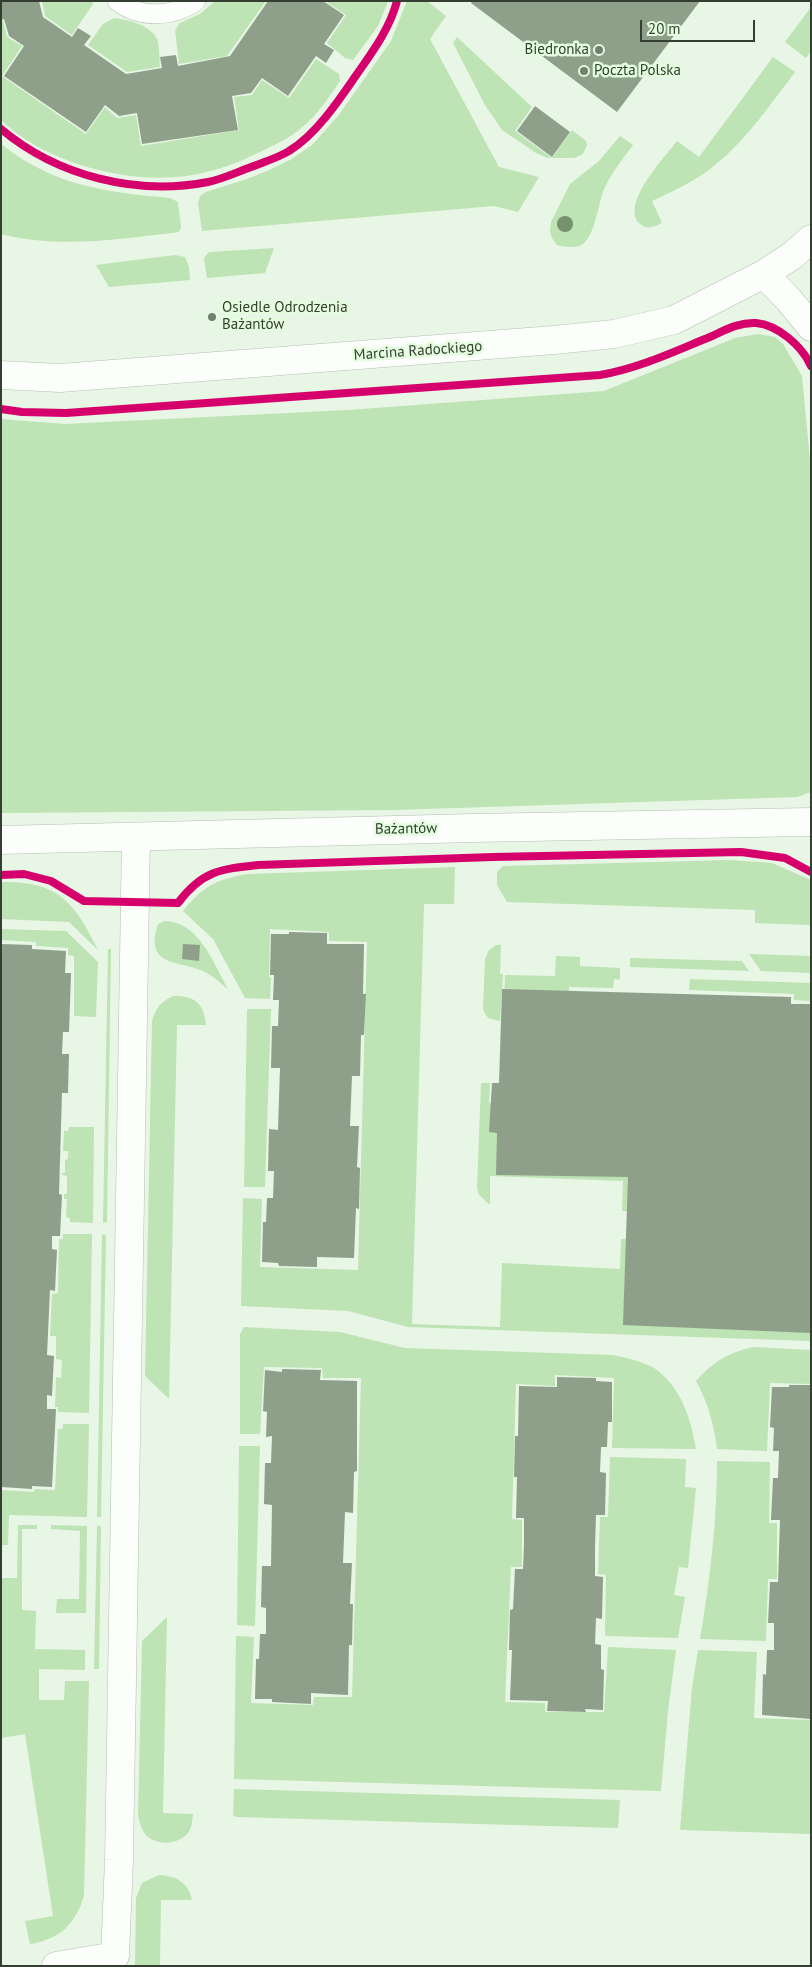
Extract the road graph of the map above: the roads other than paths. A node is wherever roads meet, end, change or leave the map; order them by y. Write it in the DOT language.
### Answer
graph roads {
  1 [pos="117,1"];
  2 [pos="196,1"];
  3 [pos="811,239"];
  4 [pos="764,274"];
  5 [pos="811,327"];
  6 [pos="1,375"];
  7 [pos="811,822"];
  8 [pos="136,838"];
  9 [pos="1,840"];
  10 [pos="115,1961"];
  11 [pos="56,1966"];
  1 -- 2 [label="lane"];
  3 -- 4 [label="street, Marcina Radockiego"];
  4 -- 5 [label="street"];
  4 -- 6 [label="street, Marcina Radockiego"];
  7 -- 8 [label="street, Bażantów"];
  8 -- 9 [label="street, Bażantów"];
  8 -- 10 [label="street"];
  10 -- 11 [label="street"];
}
